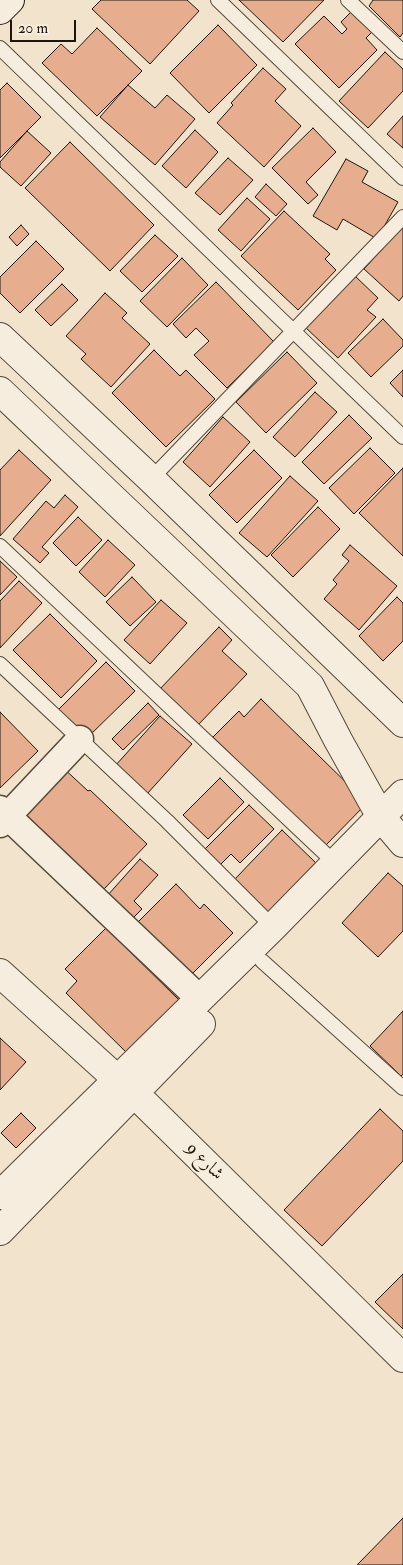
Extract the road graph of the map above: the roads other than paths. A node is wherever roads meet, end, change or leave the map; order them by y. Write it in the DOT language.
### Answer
graph roads {
  1 [pos="10,0"];
  2 [pos="218,0"];
  3 [pos="348,0"];
  4 [pos="0,10"];
  5 [pos="0,48"];
  6 [pos="403,52"];
  7 [pos="403,178"];
  8 [pos="403,217"];
  9 [pos="293,331"];
  10 [pos="0,337"];
  11 [pos="0,391"];
  12 [pos="403,437"];
  13 [pos="151,480"];
  14 [pos="0,546"];
  15 [pos="0,664"];
  16 [pos="403,723"];
  17 [pos="80,739"];
  18 [pos="403,794"];
  19 [pos="2,816"];
  20 [pos="381,817"];
  21 [pos="403,844"];
  22 [pos="335,864"];
  23 [pos="273,927"];
  24 [pos="262,961"];
  25 [pos="0,973"];
  26 [pos="200,999"];
  27 [pos="126,1086"];
  28 [pos="403,1088"];
  29 [pos="3,1185"];
  30 [pos="0,1231"];
  31 [pos="403,1358"];
  1 -- 4 [label="street"];
  2 -- 7 [label="lane"];
  3 -- 6 [label="lane"];
  5 -- 9 [label="lane"];
  8 -- 9 [label="lane"];
  9 -- 12 [label="lane"];
  9 -- 13 [label="lane"];
  10 -- 13 [label="street"];
  11 -- 20 [label="street"];
  13 -- 16 [label="street"];
  14 -- 22 [label="lane"];
  15 -- 17 [label="lane"];
  17 -- 19 [label="street"];
  17 -- 23 [label="lane"];
  18 -- 20 [label="street"];
  19 -- 26 [label="street"];
  20 -- 21 [label="street"];
  20 -- 22 [label="street"];
  20 -- 24 [label="street"];
  22 -- 23 [label="street"];
  23 -- 26 [label="street"];
  24 -- 27 [label="street"];
  24 -- 28 [label="lane"];
  25 -- 27 [label="street, شارع 9"];
  26 -- 27 [label="street"];
  27 -- 29 [label="street"];
  27 -- 30 [label="street"];
  27 -- 31 [label="street, شارع 9"];
}
